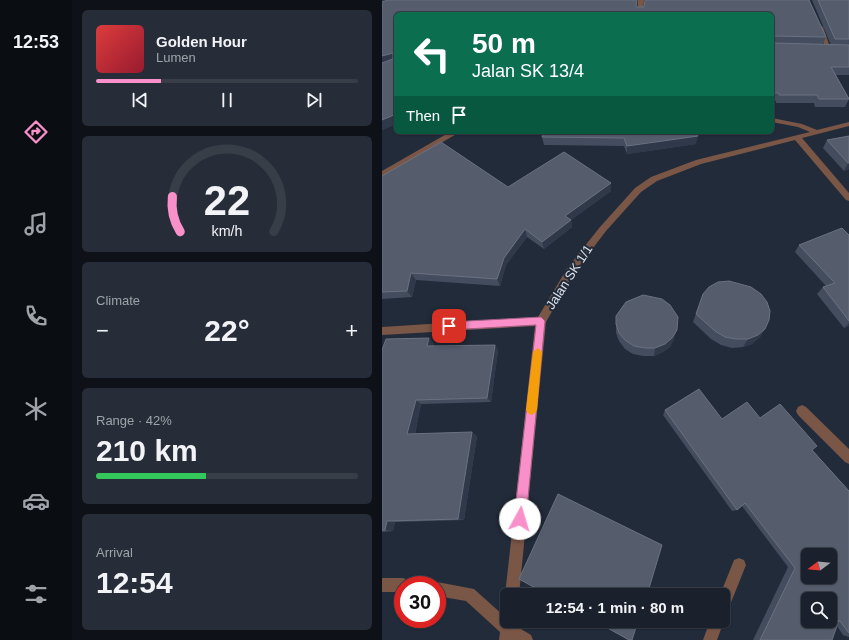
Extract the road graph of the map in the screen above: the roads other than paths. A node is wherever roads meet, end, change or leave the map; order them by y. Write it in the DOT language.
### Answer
graph roads {
  1 [pos="641,0"];
  2 [pos="640,12"];
  3 [pos="817,21"];
  4 [pos="822,49"];
  5 [pos="774,120"];
  6 [pos="849,124"];
  7 [pos="816,132"];
  8 [pos="452,134"];
  9 [pos="797,137"];
  10 [pos="382,174"];
  11 [pos="849,198"];
  12 [pos="541,321"];
  13 [pos="382,331"];
  14 [pos="802,411"];
  15 [pos="849,458"];
  16 [pos="739,565"];
  17 [pos="382,585"];
  18 [pos="394,585"];
  19 [pos="513,588"];
  20 [pos="730,588"];
  21 [pos="446,590"];
  22 [pos="714,628"];
  23 [pos="508,630"];
  24 [pos="526,640"];
  25 [pos="710,640"];
  1 -- 2 [label="street"];
  3 -- 4 [label="street"];
  5 -- 7 [label="street"];
  6 -- 7 [label="street, Jalan SK 1/1"];
  7 -- 9 [label="street, Jalan SK 1/1"];
  8 -- 10 [label="street"];
  9 -- 11 [label="street"];
  9 -- 12 [label="street, Jalan SK 1/1"];
  12 -- 13 [label="street"];
  12 -- 19 [label="street, Jalan SK 1/1"];
  14 -- 15 [label="street"];
  16 -- 20 [label="street"];
  17 -- 18 [label="street"];
  21 -- 23 [label="street"];
  22 -- 25 [label="street"];
  23 -- 24 [label="street"];
}
